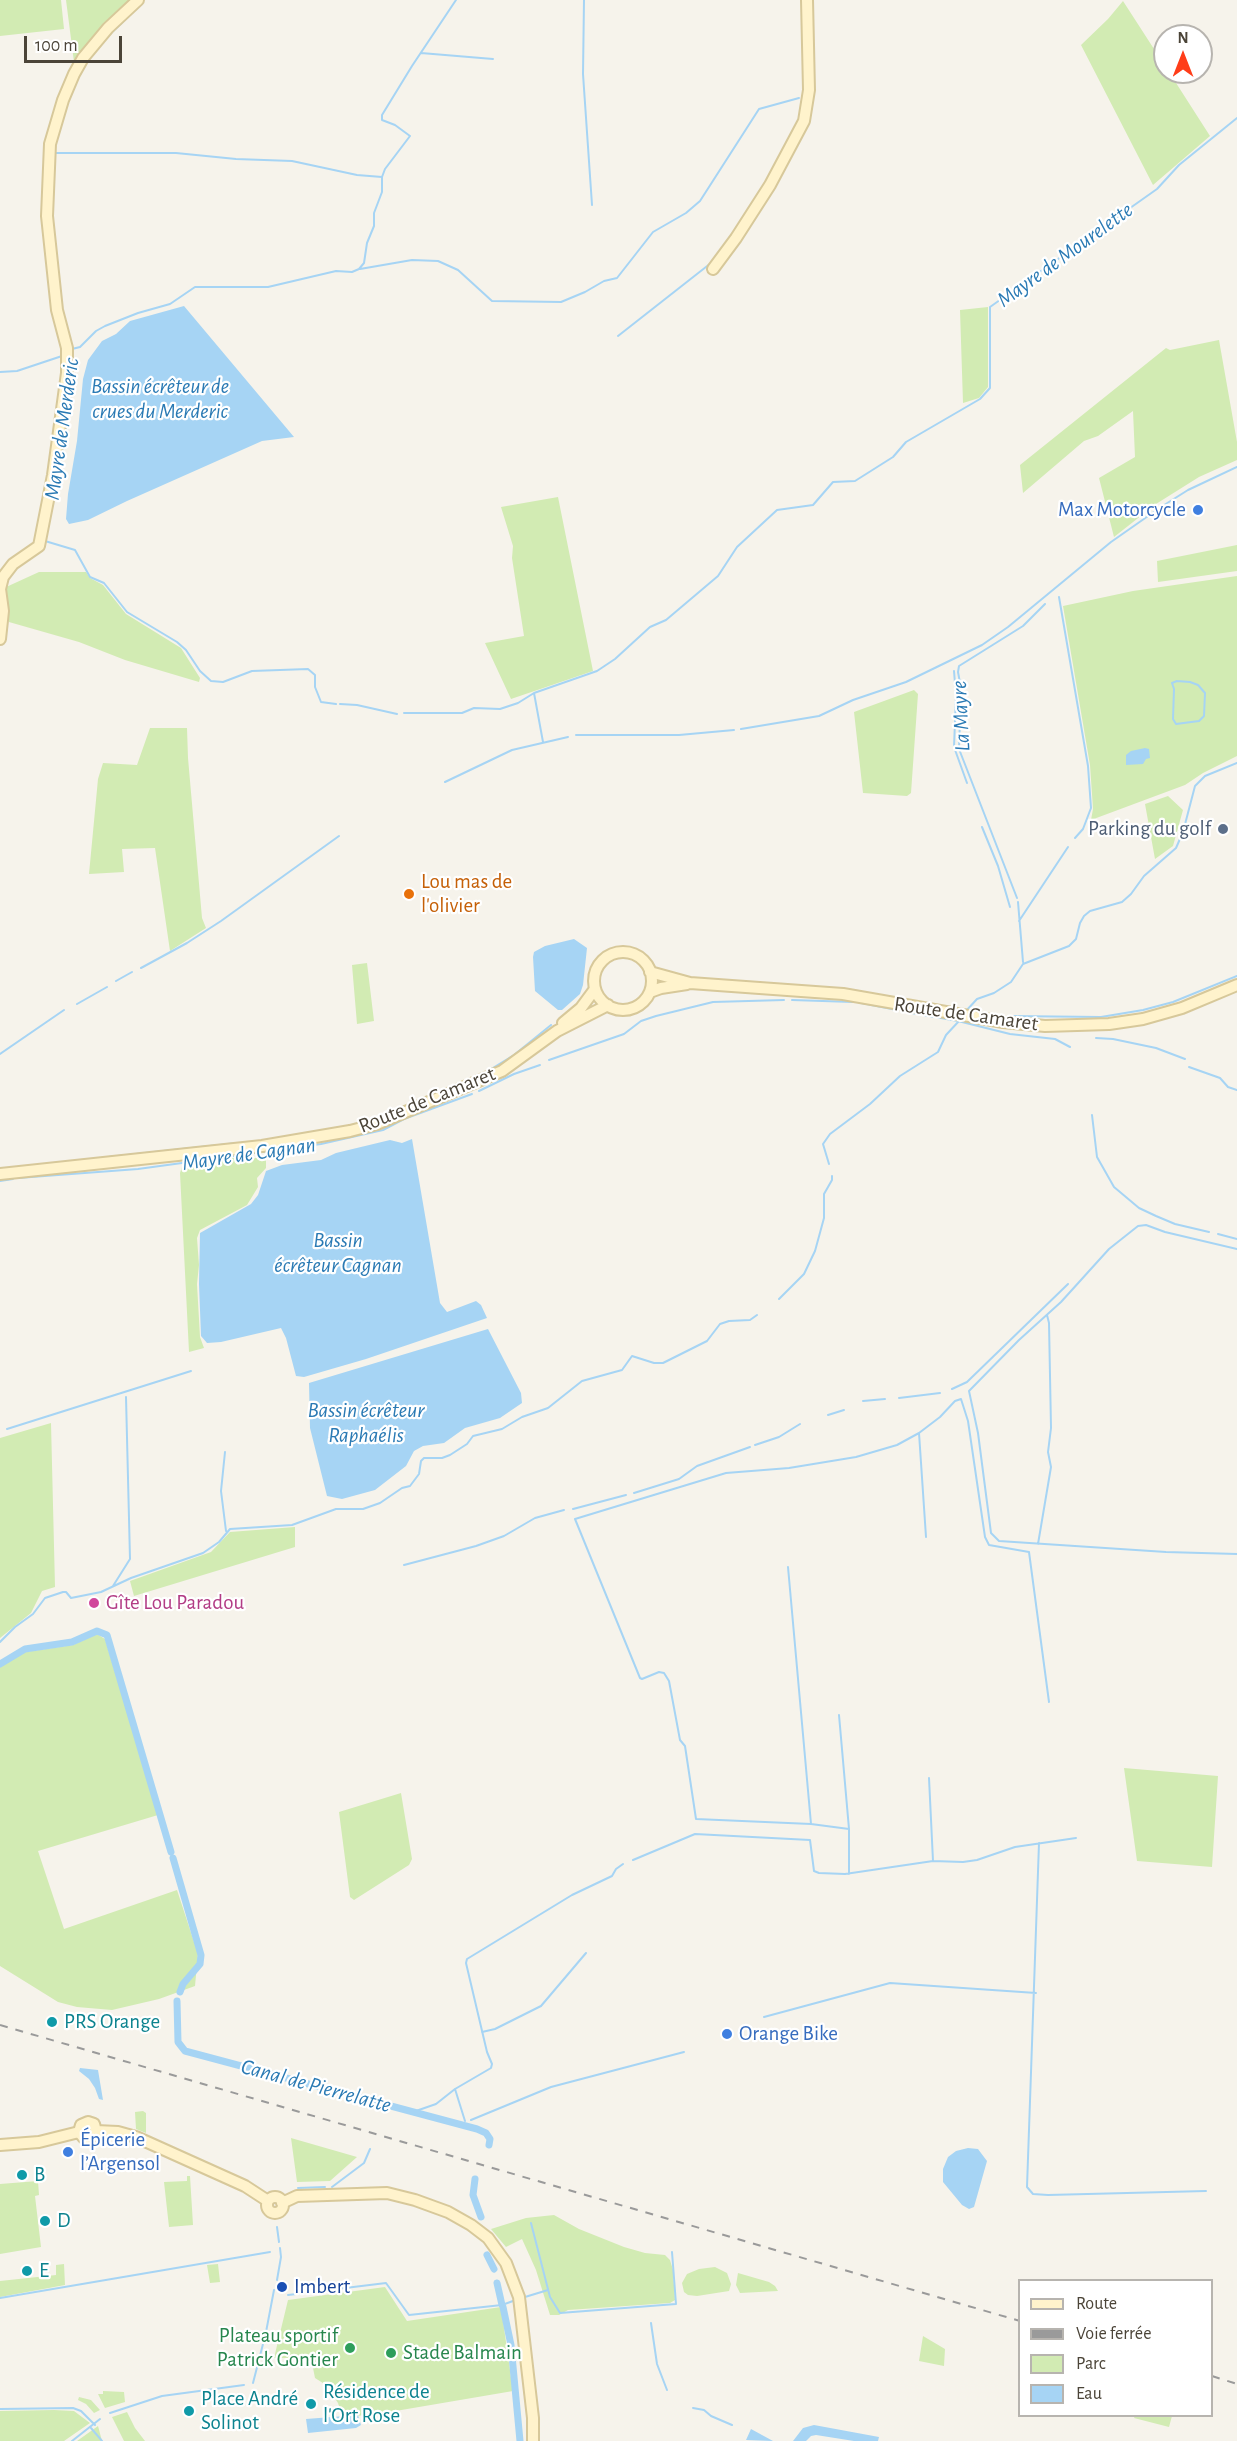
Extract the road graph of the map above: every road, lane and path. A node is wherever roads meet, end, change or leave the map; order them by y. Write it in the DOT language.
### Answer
graph roads {
  1 [pos="138,0"];
  2 [pos="807,0"];
  3 [pos="713,269"];
  4 [pos="0,639"];
  5 [pos="650,972"];
  6 [pos="690,983"];
  7 [pos="1237,985"];
  8 [pos="595,989"];
  9 [pos="650,992"];
  10 [pos="608,1005"];
  11 [pos="557,1031"];
  12 [pos="0,1174"];
  13 [pos="0,2145"];
  14 [pos="533,2441"];
  1 -- 4 [label="street"];
  2 -- 3 [label="street"];
  5 -- 6 [label="street, Route de Camaret"];
  5 -- 8 [label="street, Route de Camaret"];
  5 -- 9 [label="street"];
  6 -- 7 [label="street, Route de Camaret"];
  6 -- 9 [label="street, Route de Camaret"];
  8 -- 10 [label="street"];
  8 -- 11 [label="street, Route de Camaret"];
  9 -- 10 [label="street, Route de Camaret"];
  10 -- 11 [label="street, Route de Camaret"];
  11 -- 12 [label="street, Route de Camaret"];
  13 -- 14 [label="street"];
}
